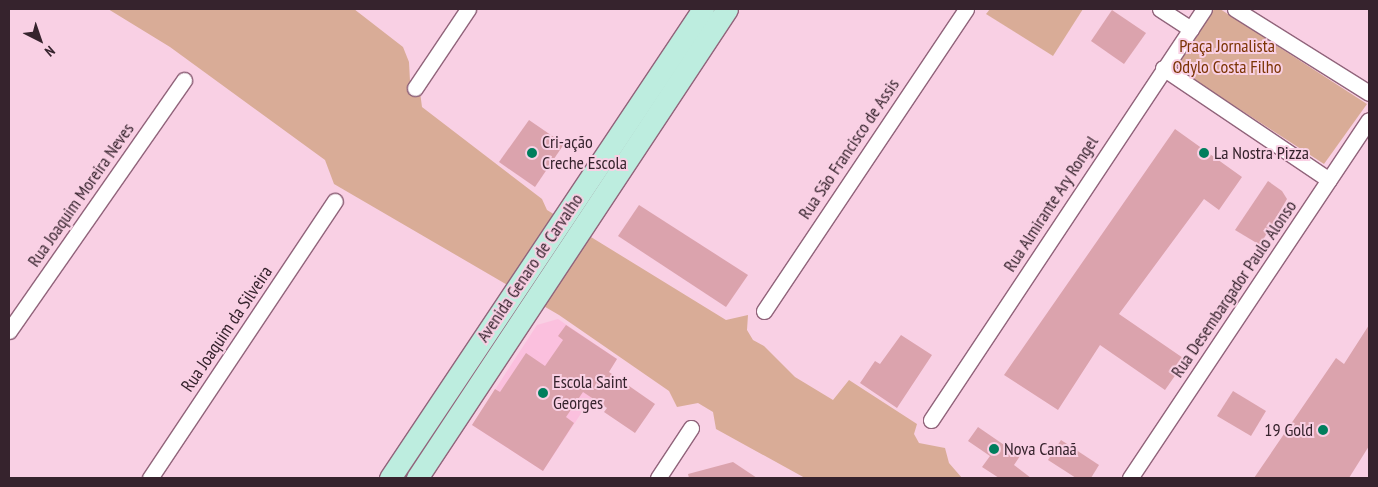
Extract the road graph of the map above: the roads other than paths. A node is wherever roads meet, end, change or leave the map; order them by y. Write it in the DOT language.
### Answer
graph roads {
  1 [pos="468,9"];
  2 [pos="703,9"];
  3 [pos="726,9"];
  4 [pos="966,9"];
  5 [pos="1160,9"];
  6 [pos="1204,9"];
  7 [pos="1235,9"];
  8 [pos="1191,29"];
  9 [pos="1163,68"];
  10 [pos="184,80"];
  11 [pos="415,88"];
  12 [pos="1369,93"];
  13 [pos="1369,120"];
  14 [pos="1364,140"];
  15 [pos="1329,180"];
  16 [pos="335,201"];
  17 [pos="565,215"];
  18 [pos="583,226"];
  19 [pos="517,288"];
  20 [pos="536,298"];
  21 [pos="764,311"];
  22 [pos="9,331"];
  23 [pos="931,420"];
  24 [pos="691,428"];
  25 [pos="150,478"];
  26 [pos="390,478"];
  27 [pos="417,478"];
  28 [pos="658,478"];
  29 [pos="1130,478"];
  1 -- 11 [label="street"];
  2 -- 17 [label="street, Avenida Genaro de Carvalho"];
  3 -- 18 [label="street, Avenida Genaro de Carvalho"];
  4 -- 21 [label="street, Rua São Francisco de Assis"];
  5 -- 8 [label="street"];
  6 -- 8 [label="street, Rua Almirante Ary Rongel"];
  7 -- 12 [label="street"];
  8 -- 9 [label="street, Rua Almirante Ary Rongel"];
  9 -- 15 [label="street"];
  9 -- 23 [label="street, Rua Almirante Ary Rongel"];
  10 -- 22 [label="street, Rua Joaquim Moreira Neves"];
  13 -- 14 [label="street, Rua Desembargador Paulo Alonso"];
  14 -- 15 [label="street, Rua Desembargador Paulo Alonso"];
  15 -- 29 [label="street, Rua Desembargador Paulo Alonso"];
  16 -- 25 [label="street, Rua Joaquim da Silveira"];
  17 -- 18 [label="street"];
  17 -- 19 [label="street, Avenida Genaro de Carvalho"];
  18 -- 20 [label="street, Avenida Genaro de Carvalho"];
  19 -- 20 [label="street"];
  19 -- 26 [label="street, Avenida Genaro de Carvalho"];
  20 -- 27 [label="street, Avenida Genaro de Carvalho"];
  24 -- 28 [label="street"];
}
